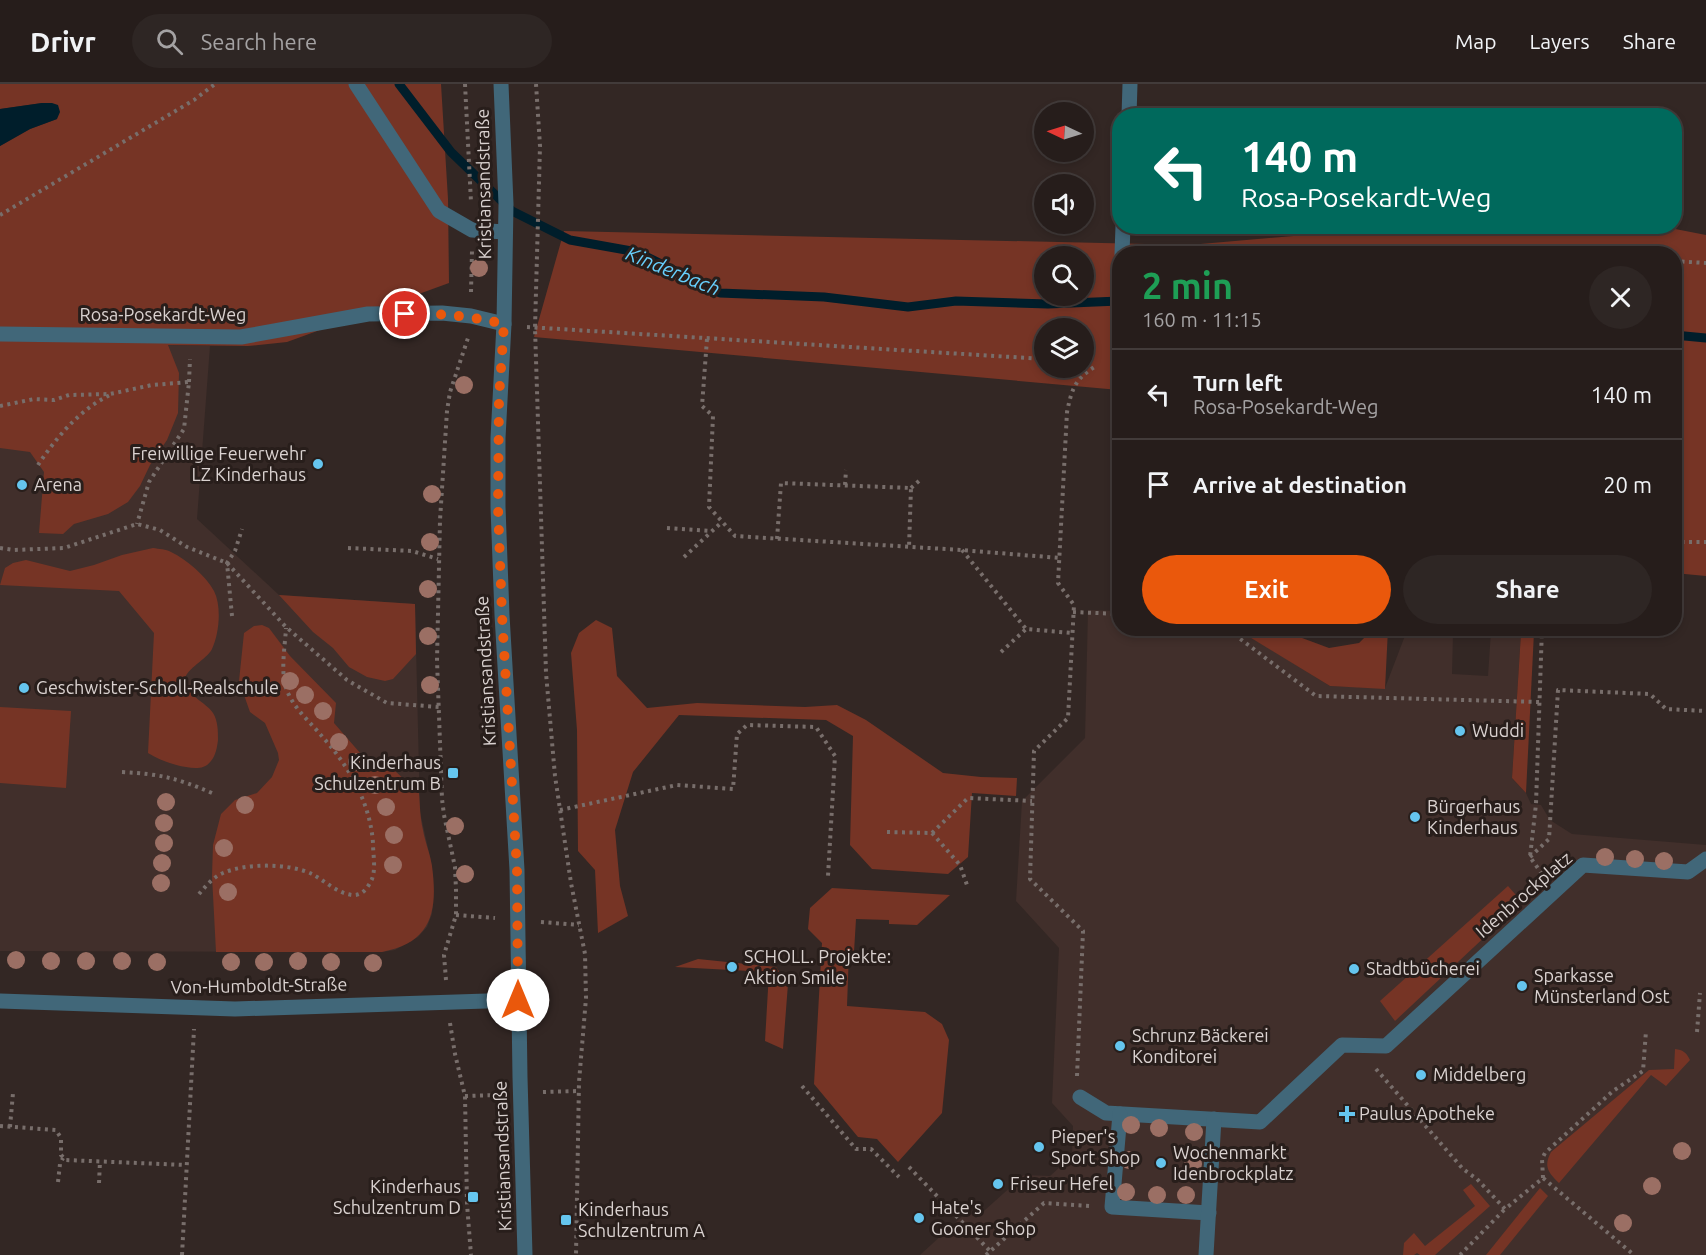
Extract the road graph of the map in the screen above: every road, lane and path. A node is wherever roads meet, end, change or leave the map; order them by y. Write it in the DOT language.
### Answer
graph roads {
  1 [pos="215,84"];
  2 [pos="356,84"];
  3 [pos="465,84"];
  4 [pos="501,84"];
  5 [pos="536,84"];
  6 [pos="1130,84"];
  7 [pos="1129,108"];
  8 [pos="471,205"];
  9 [pos="0,215"];
  10 [pos="472,230"];
  11 [pos="501,234"];
  12 [pos="1682,262"];
  13 [pos="1706,263"];
  14 [pos="471,316"];
  15 [pos="504,324"];
  16 [pos="535,328"];
  17 [pos="0,334"];
  18 [pos="708,339"];
  19 [pos="1034,358"];
  20 [pos="1112,364"];
  21 [pos="1094,367"];
  22 [pos="1079,378"];
  23 [pos="110,394"];
  24 [pos="0,406"];
  25 [pos="38,465"];
  26 [pos="846,470"];
  27 [pos="919,481"];
  28 [pos="845,485"];
  29 [pos="911,488"];
  30 [pos="723,522"];
  31 [pos="137,524"];
  32 [pos="667,528"];
  33 [pos="242,529"];
  34 [pos="711,531"];
  35 [pos="777,539"];
  36 [pos="1682,542"];
  37 [pos="1706,542"];
  38 [pos="909,547"];
  39 [pos="0,548"];
  40 [pos="348,548"];
  41 [pos="961,550"];
  42 [pos="684,557"];
  43 [pos="1060,558"];
  44 [pos="438,559"];
  45 [pos="227,563"];
  46 [pos="1073,612"];
  47 [pos="1112,614"];
  48 [pos="231,616"];
  49 [pos="286,627"];
  50 [pos="1026,629"];
  51 [pos="1072,633"];
  52 [pos="1237,636"];
  53 [pos="1542,636"];
  54 [pos="1001,652"];
  55 [pos="1539,702"];
  56 [pos="440,706"];
  57 [pos="1706,711"];
  58 [pos="122,772"];
  59 [pos="212,793"];
  60 [pos="1032,801"];
  61 [pos="560,810"];
  62 [pos="887,832"];
  63 [pos="932,833"];
  64 [pos="1530,857"];
  65 [pos="1706,859"];
  66 [pos="828,876"];
  67 [pos="967,885"];
  68 [pos="1554,892"];
  69 [pos="199,894"];
  70 [pos="1700,993"];
  71 [pos="518,1000"];
  72 [pos="0,1001"];
  73 [pos="447,1001"];
  74 [pos="195,1007"];
  75 [pos="1646,1031"];
  76 [pos="1697,1032"];
  77 [pos="1356,1046"];
  78 [pos="802,1086"];
  79 [pos="13,1094"];
  80 [pos="1080,1097"];
  81 [pos="1120,1114"];
  82 [pos="1214,1119"];
  83 [pos="0,1126"];
  84 [pos="10,1127"];
  85 [pos="63,1158"];
  86 [pos="100,1161"];
  87 [pos="186,1165"];
  88 [pos="909,1167"];
  89 [pos="899,1177"];
  90 [pos="1542,1178"];
  91 [pos="58,1182"];
  92 [pos="99,1183"];
  93 [pos="1112,1207"];
  94 [pos="1505,1209"];
  95 [pos="1209,1213"];
  96 [pos="988,1253"];
  97 [pos="182,1255"];
  98 [pos="471,1255"];
  99 [pos="525,1255"];
  100 [pos="576,1255"];
  101 [pos="1206,1255"];
  102 [pos="1460,1255"];
  103 [pos="1635,1255"];
  1 -- 9 [label="path"];
  2 -- 10 [label="street"];
  3 -- 8 [label="path"];
  4 -- 11 [label="street, Kristiansandstraße"];
  5 -- 16 [label="path"];
  6 -- 7 [label="street"];
  10 -- 11 [label="street"];
  10 -- 14 [label="path"];
  11 -- 15 [label="street, Kristiansandstraße"];
  12 -- 13 [label="path"];
  14 -- 15 [label="street, Rosa-Posekardt-Weg"];
  14 -- 17 [label="street, Rosa-Posekardt-Weg"];
  14 -- 44 [label="path"];
  15 -- 16 [label="path"];
  15 -- 71 [label="street, Kristiansandstraße"];
  16 -- 18 [label="path"];
  16 -- 61 [label="path"];
  18 -- 19 [label="path"];
  18 -- 30 [label="path"];
  20 -- 21 [label="path"];
  22 -- 43 [label="path"];
  23 -- 24 [label="path"];
  23 -- 25 [label="path"];
  23 -- 31 [label="path"];
  26 -- 28 [label="path"];
  27 -- 29 [label="path"];
  28 -- 29 [label="path"];
  28 -- 35 [label="path"];
  29 -- 38 [label="path"];
  30 -- 34 [label="path"];
  30 -- 35 [label="path"];
  31 -- 39 [label="path"];
  31 -- 45 [label="path"];
  32 -- 34 [label="path"];
  33 -- 45 [label="path"];
  34 -- 42 [label="path"];
  35 -- 38 [label="path"];
  36 -- 37 [label="path"];
  38 -- 41 [label="path"];
  40 -- 44 [label="path"];
  41 -- 43 [label="path"];
  41 -- 50 [label="path"];
  43 -- 46 [label="path"];
  44 -- 56 [label="path"];
  45 -- 48 [label="path"];
  45 -- 49 [label="path"];
  46 -- 47 [label="path"];
  46 -- 51 [label="path"];
  49 -- 56 [label="path"];
  49 -- 69 [label="path"];
  50 -- 51 [label="path"];
  50 -- 54 [label="path"];
  51 -- 60 [label="path"];
  52 -- 55 [label="path"];
  53 -- 55 [label="path"];
  55 -- 64 [label="path"];
  56 -- 73 [label="path"];
  57 -- 64 [label="path, Idenbrockplatz"];
  58 -- 59 [label="path"];
  60 -- 63 [label="path"];
  60 -- 80 [label="path"];
  61 -- 66 [label="path"];
  61 -- 100 [label="path"];
  62 -- 63 [label="path"];
  63 -- 67 [label="path"];
  64 -- 68 [label="path"];
  65 -- 68 [label="street, Idenbrockplatz"];
  68 -- 77 [label="street, Idenbrockplatz"];
  70 -- 76 [label="path"];
  71 -- 73 [label="street, Von-Humboldt-Straße"];
  71 -- 99 [label="street, Kristiansandstraße"];
  72 -- 74 [label="street, Von-Humboldt-Straße"];
  73 -- 74 [label="street, Von-Humboldt-Straße"];
  73 -- 98 [label="path"];
  74 -- 87 [label="path"];
  75 -- 90 [label="path"];
  77 -- 82 [label="street, Idenbrockplatz"];
  77 -- 94 [label="path"];
  78 -- 89 [label="path"];
  79 -- 84 [label="path"];
  80 -- 81 [label="street, Idenbrockplatz"];
  81 -- 82 [label="street, Idenbrockplatz"];
  81 -- 93 [label="street"];
  82 -- 95 [label="street"];
  83 -- 84 [label="path"];
  84 -- 85 [label="path"];
  85 -- 86 [label="path"];
  85 -- 91 [label="path"];
  86 -- 87 [label="path"];
  86 -- 92 [label="path"];
  87 -- 97 [label="path"];
  88 -- 96 [label="path"];
  90 -- 94 [label="path"];
  90 -- 103 [label="path"];
  93 -- 95 [label="street"];
  93 -- 96 [label="path"];
  94 -- 102 [label="path"];
  95 -- 101 [label="street"];
}
